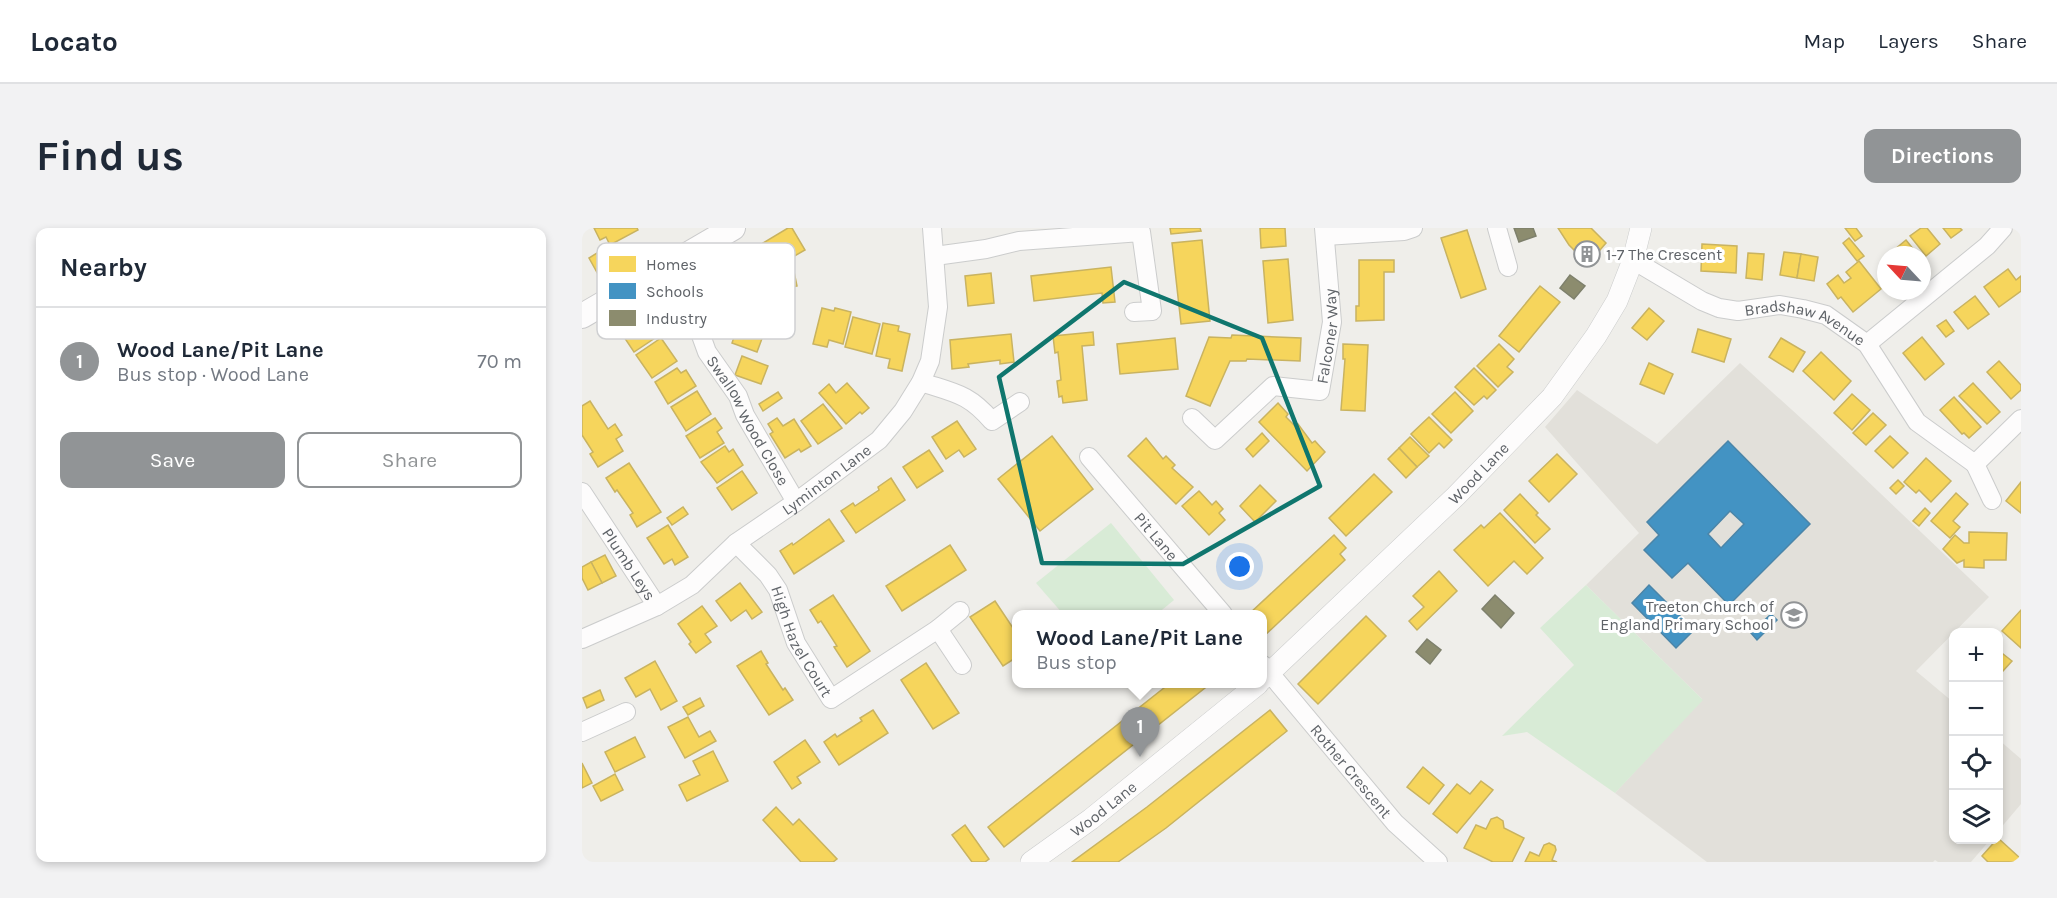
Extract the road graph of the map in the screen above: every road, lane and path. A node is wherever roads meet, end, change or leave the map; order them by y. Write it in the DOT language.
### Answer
graph roads {
  1 [pos="733,228"];
  2 [pos="932,228"];
  3 [pos="1413,228"];
  4 [pos="1497,228"];
  5 [pos="1641,228"];
  6 [pos="2003,228"];
  7 [pos="1141,230"];
  8 [pos="1324,232"];
  9 [pos="707,243"];
  10 [pos="936,256"];
  11 [pos="1634,260"];
  12 [pos="1508,267"];
  13 [pos="597,307"];
  14 [pos="1134,312"];
  15 [pos="582,316"];
  16 [pos="702,339"];
  17 [pos="1867,344"];
  18 [pos="921,382"];
  19 [pos="1020,402"];
  20 [pos="1192,418"];
  21 [pos="2021,419"];
  22 [pos="1089,457"];
  23 [pos="1974,464"];
  24 [pos="582,492"];
  25 [pos="1992,500"];
  26 [pos="796,502"];
  27 [pos="736,543"];
  28 [pos="657,606"];
  29 [pos="1219,610"];
  30 [pos="960,611"];
  31 [pos="938,629"];
  32 [pos="582,639"];
  33 [pos="962,665"];
  34 [pos="1267,671"];
  35 [pos="1267,679"];
  36 [pos="1247,688"];
  37 [pos="626,712"];
  38 [pos="582,732"];
  39 [pos="1031,862"];
  40 [pos="1438,862"];
  1 -- 9 [label="main road"];
  2 -- 10 [label="street, Lyminton Lane"];
  3 -- 8 [label="street"];
  4 -- 12 [label="street"];
  5 -- 11 [label="street, Wood Lane"];
  6 -- 17 [label="street"];
  7 -- 10 [label="street"];
  7 -- 14 [label="street"];
  8 -- 20 [label="street, Falconer Way"];
  10 -- 18 [label="street, Lyminton Lane"];
  11 -- 17 [label="street, Bradshaw Avenue"];
  11 -- 34 [label="street, Wood Lane"];
  13 -- 15 [label="main road"];
  16 -- 26 [label="street, Swallow Wood Close"];
  17 -- 23 [label="street, Bradshaw Avenue"];
  18 -- 19 [label="street"];
  18 -- 26 [label="street, Lyminton Lane"];
  21 -- 23 [label="street"];
  22 -- 29 [label="street, Pit Lane"];
  23 -- 25 [label="street"];
  24 -- 28 [label="street, Plumb Leys"];
  26 -- 27 [label="street, Lyminton Lane"];
  27 -- 28 [label="street, Lyminton Lane"];
  27 -- 31 [label="street, High Hazel Court"];
  28 -- 32 [label="street, Lyminton Lane"];
  30 -- 31 [label="street, High Hazel Court"];
  31 -- 33 [label="street"];
  35 -- 40 [label="street, Rother Crescent"];
  36 -- 39 [label="street, Wood Lane"];
  37 -- 38 [label="street"];
}
